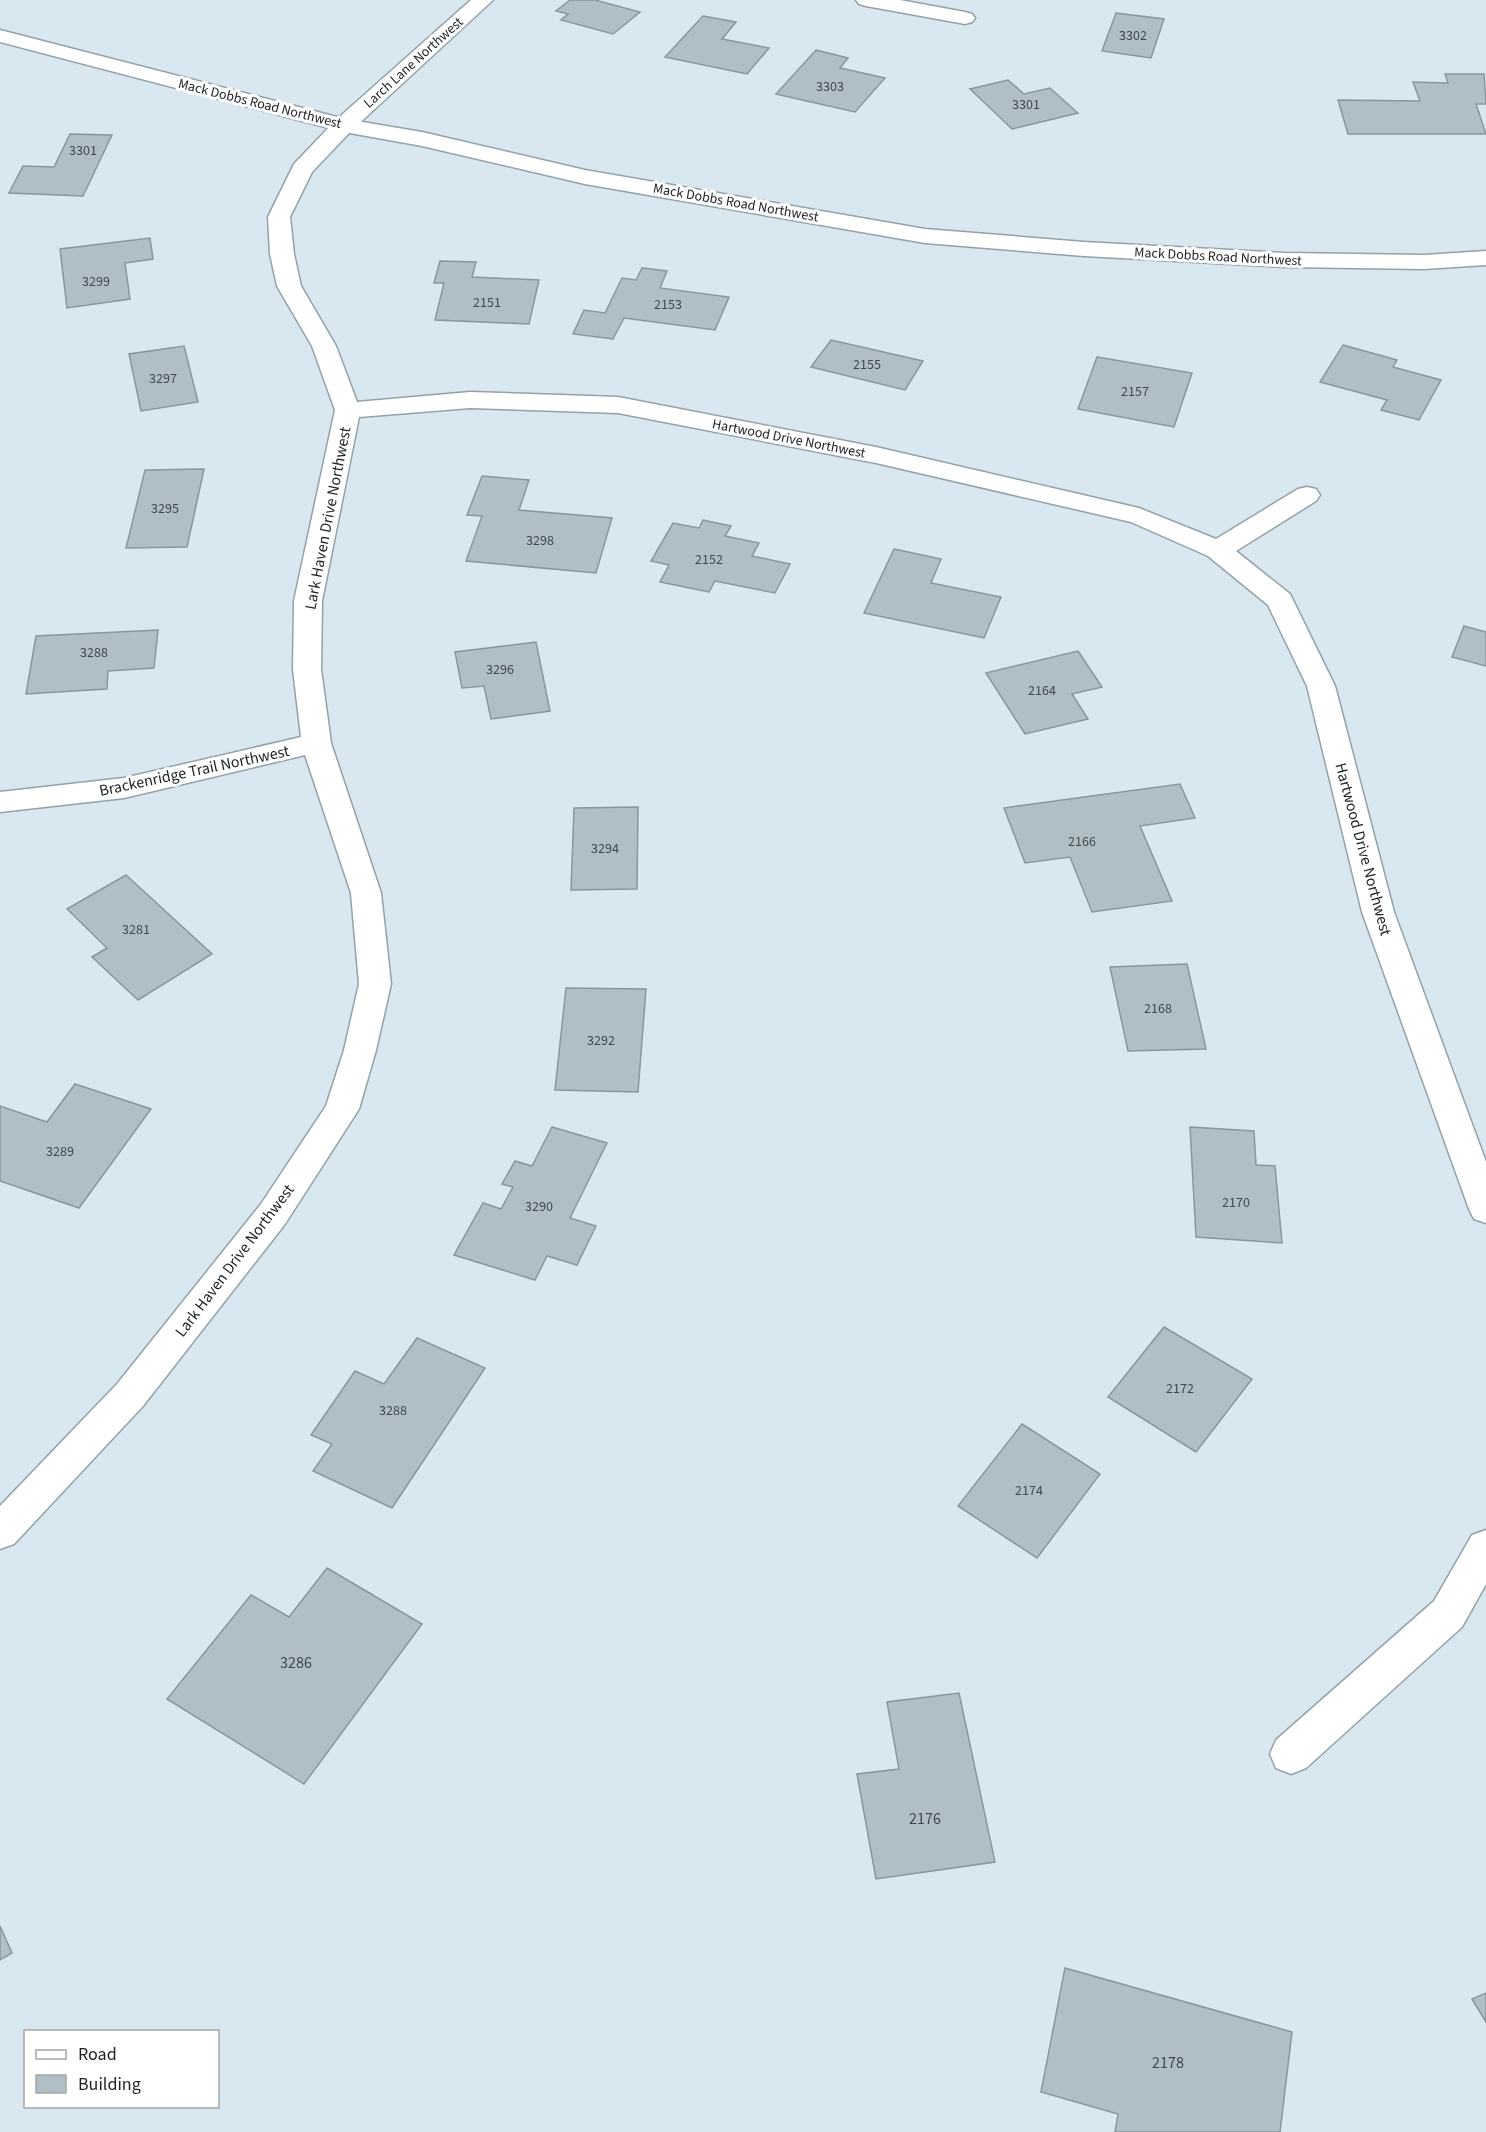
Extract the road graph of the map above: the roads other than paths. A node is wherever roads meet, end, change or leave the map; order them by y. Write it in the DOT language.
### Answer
graph roads {
  1 [pos="483,0"];
  2 [pos="866,0"];
  3 [pos="965,18"];
  4 [pos="0,36"];
  5 [pos="344,125"];
  6 [pos="1486,258"];
  7 [pos="348,410"];
  8 [pos="1307,495"];
  9 [pos="1218,550"];
  10 [pos="316,743"];
  11 [pos="0,802"];
  12 [pos="1486,1209"];
  13 [pos="0,1532"];
  14 [pos="1486,1547"];
  15 [pos="1291,1754"];
  1 -- 5 [label="street, Larch Lane Northwest"];
  2 -- 3 [label="street"];
  4 -- 5 [label="street, Mack Dobbs Road Northwest"];
  5 -- 6 [label="street, Mack Dobbs Road Northwest"];
  5 -- 7 [label="street, Lark Haven Drive Northwest"];
  7 -- 9 [label="street, Hartwood Drive Northwest"];
  7 -- 10 [label="street, Lark Haven Drive Northwest"];
  8 -- 9 [label="street"];
  9 -- 12 [label="street, Hartwood Drive Northwest"];
  10 -- 11 [label="street, Brackenridge Trail Northwest"];
  10 -- 13 [label="street, Lark Haven Drive Northwest"];
  14 -- 15 [label="street"];
}
